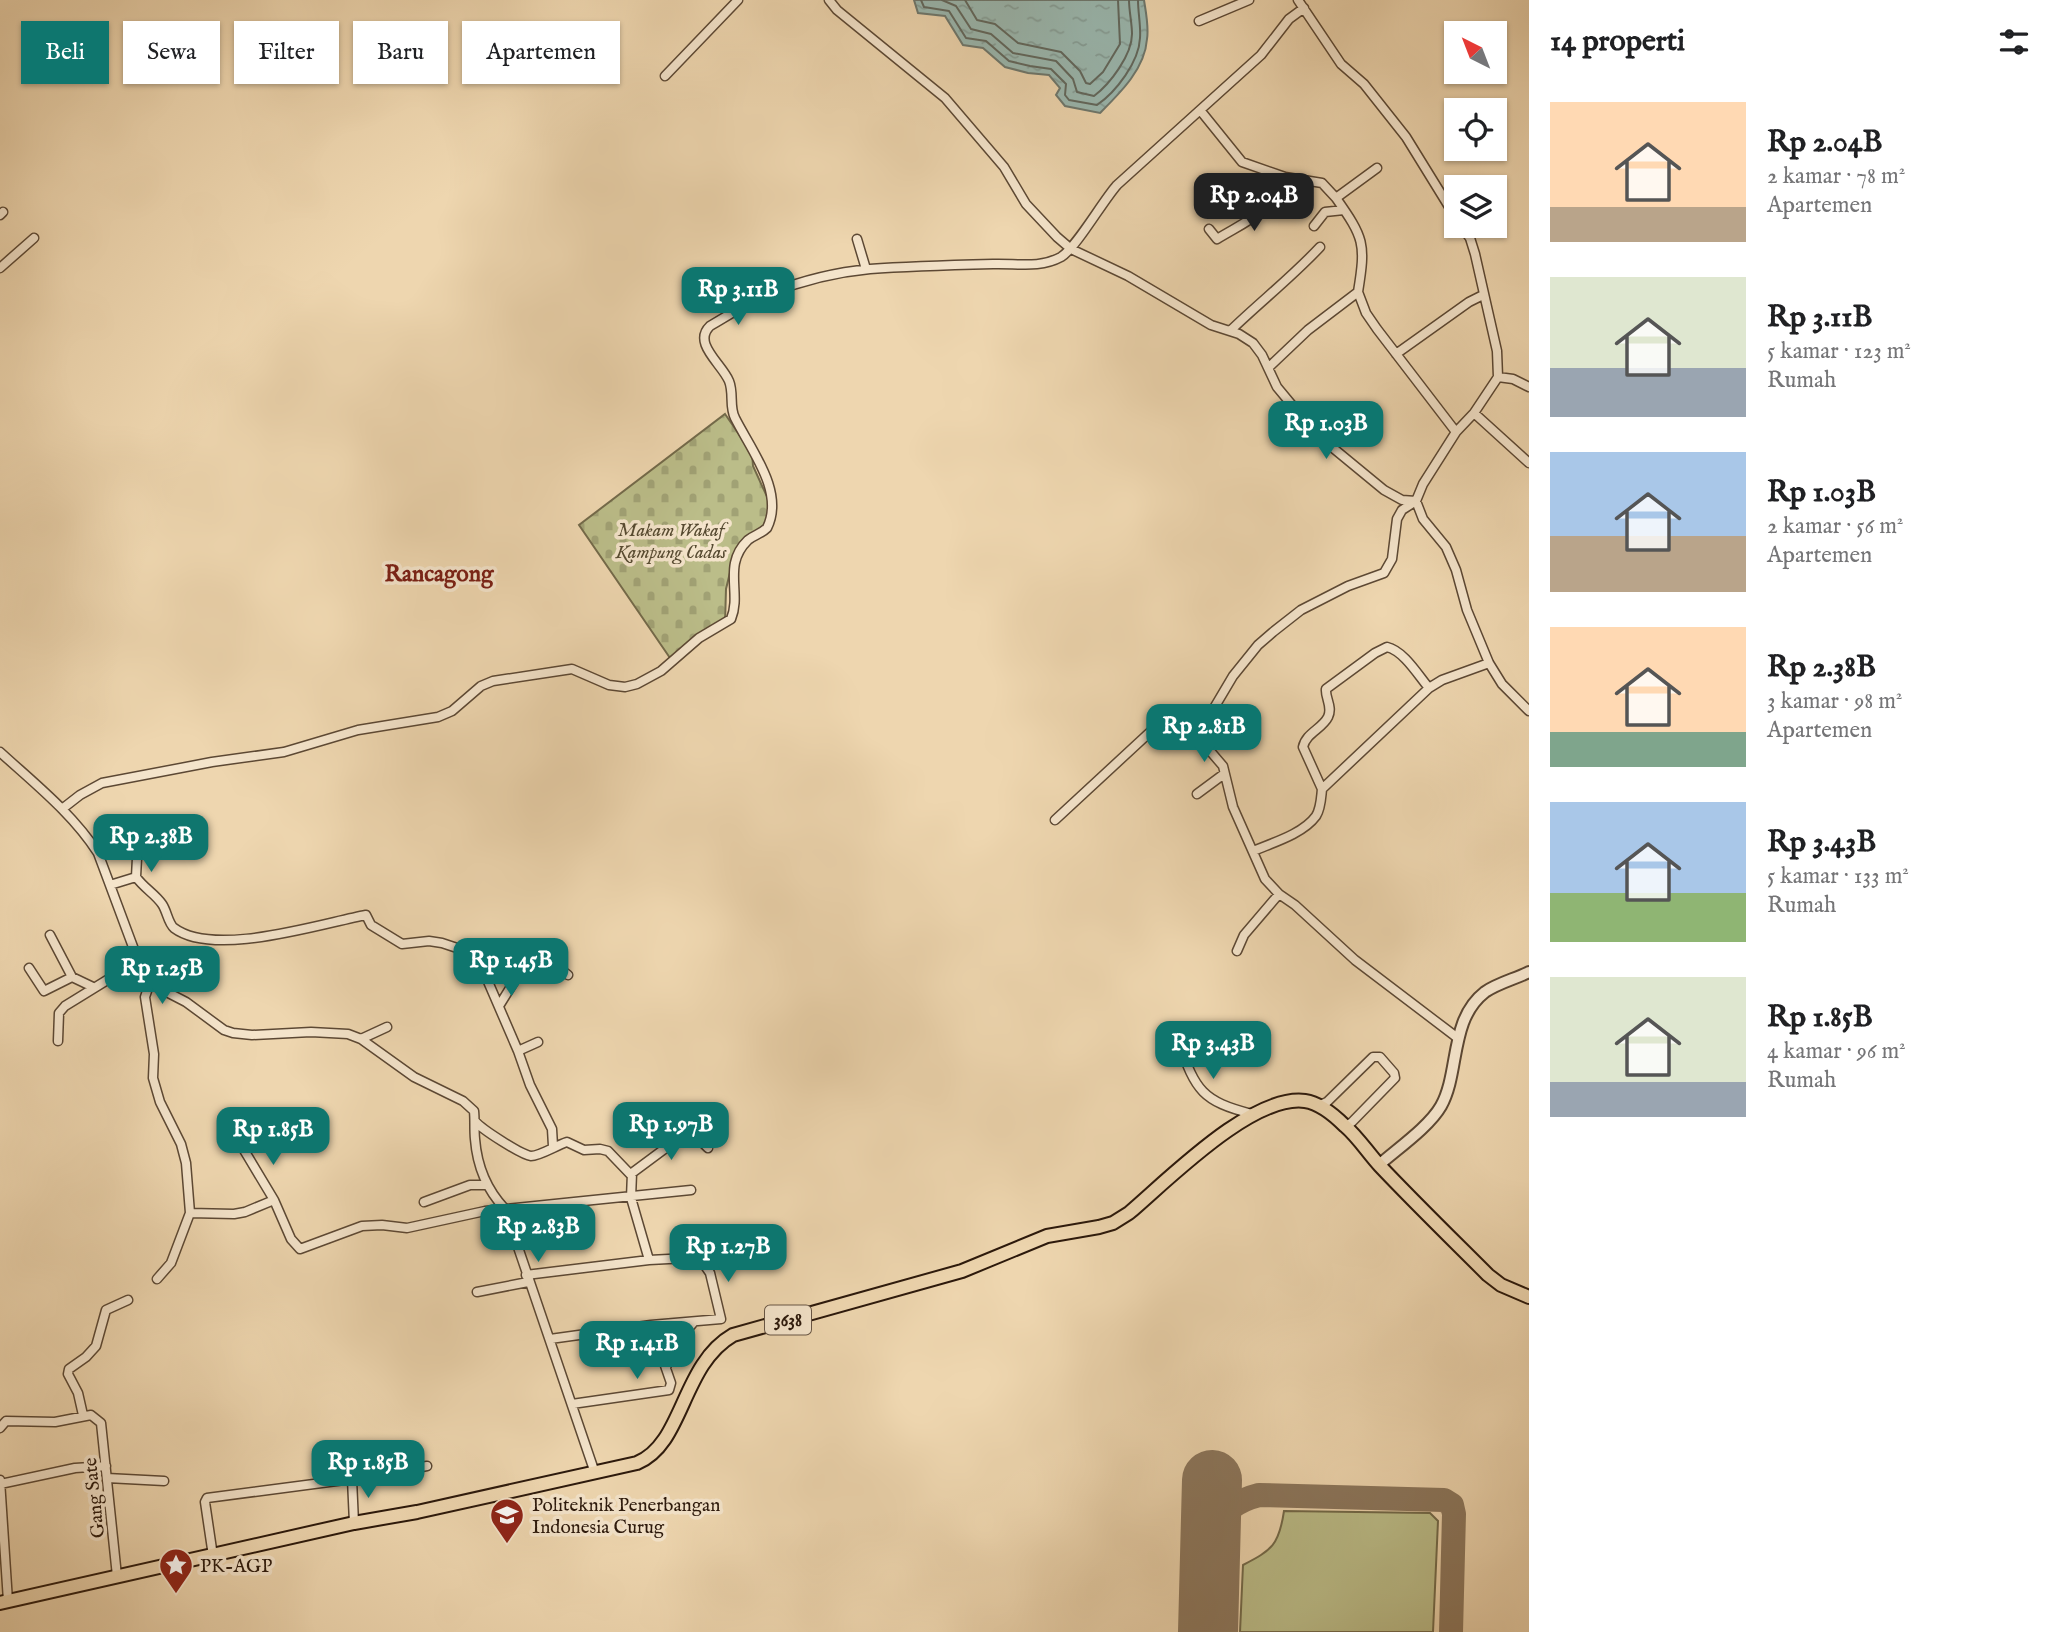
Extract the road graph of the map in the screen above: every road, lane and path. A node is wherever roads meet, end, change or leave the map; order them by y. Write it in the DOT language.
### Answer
graph roads {
  1 [pos="738,0"];
  2 [pos="829,0"];
  3 [pos="1249,0"];
  4 [pos="1298,0"];
  5 [pos="1304,8"];
  6 [pos="1199,21"];
  7 [pos="665,76"];
  8 [pos="1200,110"];
  9 [pos="1377,168"];
  10 [pos="1285,177"];
  11 [pos="1336,198"];
  12 [pos="1444,199"];
  13 [pos="1344,210"];
  14 [pos="1314,226"];
  15 [pos="1209,229"];
  16 [pos="34,238"];
  17 [pos="1470,238"];
  18 [pos="857,239"];
  19 [pos="1320,247"];
  20 [pos="1071,249"];
  21 [pos="0,268"];
  22 [pos="866,270"];
  23 [pos="1358,292"];
  24 [pos="1483,295"];
  25 [pos="1230,331"];
  26 [pos="1396,354"];
  27 [pos="1269,367"];
  28 [pos="1498,377"];
  29 [pos="1529,387"];
  30 [pos="1474,413"];
  31 [pos="1457,432"];
  32 [pos="1529,463"];
  33 [pos="1416,501"];
  34 [pos="1489,663"];
  35 [pos="1429,688"];
  36 [pos="1529,711"];
  37 [pos="1199,738"];
  38 [pos="0,752"];
  39 [pos="1224,774"];
  40 [pos="1322,789"];
  41 [pos="1197,794"];
  42 [pos="62,808"];
  43 [pos="1055,820"];
  44 [pos="141,837"];
  45 [pos="1253,851"];
  46 [pos="136,877"];
  47 [pos="110,885"];
  48 [pos="1279,894"];
  49 [pos="50,935"];
  50 [pos="484,946"];
  51 [pos="1237,951"];
  52 [pos="138,961"];
  53 [pos="480,962"];
  54 [pos="29,968"];
  55 [pos="1529,972"];
  56 [pos="568,975"];
  57 [pos="72,977"];
  58 [pos="150,982"];
  59 [pos="93,987"];
  60 [pos="499,1006"];
  61 [pos="387,1027"];
  62 [pos="361,1038"];
  63 [pos="1459,1039"];
  64 [pos="58,1041"];
  65 [pos="538,1042"];
  66 [pos="1179,1043"];
  67 [pos="518,1051"];
  68 [pos="1318,1106"];
  69 [pos="1252,1114"];
  70 [pos="475,1121"];
  71 [pos="1346,1126"];
  72 [pos="553,1146"];
  73 [pos="708,1148"];
  74 [pos="244,1150"];
  75 [pos="1378,1165"];
  76 [pos="631,1175"];
  77 [pos="487,1185"];
  78 [pos="691,1190"];
  79 [pos="631,1198"];
  80 [pos="274,1200"];
  81 [pos="424,1202"];
  82 [pos="505,1209"];
  83 [pos="190,1213"];
  84 [pos="649,1259"];
  85 [pos="156,1279"];
  86 [pos="527,1279"];
  87 [pos="477,1292"];
  88 [pos="1529,1297"];
  89 [pos="128,1300"];
  90 [pos="694,1322"];
  91 [pos="651,1325"];
  92 [pos="550,1339"];
  93 [pos="666,1368"];
  94 [pos="572,1405"];
  95 [pos="83,1415"];
  96 [pos="1,1427"];
  97 [pos="106,1466"];
  98 [pos="427,1466"];
  99 [pos="595,1473"];
  100 [pos="107,1478"];
  101 [pos="352,1479"];
  102 [pos="164,1481"];
  103 [pos="0,1482"];
  104 [pos="354,1523"];
  105 [pos="213,1556"];
  106 [pos="117,1576"];
  107 [pos="4,1602"];
  1 -- 7 [label="street"];
  2 -- 20 [label="street"];
  3 -- 6 [label="street"];
  4 -- 5 [label="street"];
  5 -- 8 [label="street"];
  5 -- 12 [label="street"];
  8 -- 10 [label="street"];
  8 -- 20 [label="street"];
  9 -- 11 [label="street"];
  10 -- 11 [label="street"];
  10 -- 15 [label="street"];
  11 -- 13 [label="street"];
  13 -- 14 [label="street"];
  13 -- 23 [label="street"];
  16 -- 21 [label="street"];
  17 -- 24 [label="street"];
  18 -- 22 [label="street"];
  19 -- 25 [label="street"];
  20 -- 22 [label="street"];
  20 -- 25 [label="street"];
  22 -- 42 [label="street"];
  23 -- 26 [label="street"];
  23 -- 27 [label="street"];
  24 -- 26 [label="street"];
  24 -- 28 [label="street"];
  25 -- 27 [label="street"];
  26 -- 31 [label="street"];
  27 -- 33 [label="street"];
  28 -- 29 [label="street"];
  28 -- 30 [label="street"];
  30 -- 31 [label="street"];
  30 -- 32 [label="street"];
  31 -- 33 [label="street"];
  33 -- 34 [label="street"];
  33 -- 37 [label="street"];
  34 -- 35 [label="street"];
  34 -- 36 [label="street"];
  35 -- 40 [label="street"];
  35 -- 40 [label="street"];
  37 -- 39 [label="street"];
  37 -- 43 [label="street"];
  38 -- 42 [label="street"];
  39 -- 41 [label="street"];
  39 -- 45 [label="street"];
  40 -- 45 [label="street"];
  42 -- 47 [label="street"];
  44 -- 46 [label="street"];
  45 -- 48 [label="street"];
  46 -- 47 [label="street"];
  46 -- 53 [label="street"];
  47 -- 52 [label="street"];
  48 -- 51 [label="street"];
  48 -- 63 [label="street"];
  49 -- 57 [label="street"];
  50 -- 53 [label="street"];
  52 -- 58 [label="street"];
  52 -- 59 [label="street"];
  53 -- 60 [label="street"];
  54 -- 57 [label="street"];
  55 -- 63 [label="street"];
  56 -- 60 [label="street"];
  57 -- 59 [label="street"];
  58 -- 62 [label="street"];
  58 -- 83 [label="street"];
  59 -- 64 [label="street"];
  60 -- 67 [label="street"];
  61 -- 62 [label="street"];
  62 -- 70 [label="street"];
  63 -- 75 [label="street"];
  65 -- 67 [label="street"];
  66 -- 69 [label="street"];
  67 -- 72 [label="street"];
  68 -- 69 [label="main road, 3638"];
  68 -- 71 [label="main road, 3638"];
  68 -- 71 [label="street"];
  69 -- 99 [label="main road, 3638"];
  70 -- 72 [label="street"];
  70 -- 77 [label="street"];
  71 -- 75 [label="main road, 3638"];
  72 -- 76 [label="street"];
  73 -- 76 [label="street"];
  74 -- 80 [label="street"];
  75 -- 88 [label="main road, 3638"];
  76 -- 79 [label="street"];
  77 -- 81 [label="street"];
  77 -- 82 [label="street"];
  78 -- 79 [label="street"];
  79 -- 82 [label="street"];
  79 -- 84 [label="street"];
  80 -- 82 [label="street"];
  80 -- 83 [label="street"];
  82 -- 86 [label="street"];
  83 -- 85 [label="street"];
  84 -- 86 [label="street"];
  84 -- 90 [label="street"];
  86 -- 87 [label="street"];
  86 -- 92 [label="street"];
  89 -- 95 [label="street"];
  90 -- 91 [label="street"];
  90 -- 93 [label="street"];
  91 -- 92 [label="street"];
  91 -- 93 [label="street"];
  92 -- 94 [label="street"];
  93 -- 94 [label="street"];
  94 -- 99 [label="street"];
  95 -- 96 [label="street"];
  95 -- 97 [label="street, Gang Sate"];
  97 -- 100 [label="street, Gang Sate"];
  97 -- 103 [label="street"];
  98 -- 101 [label="street"];
  99 -- 104 [label="main road, 3638"];
  100 -- 102 [label="street"];
  100 -- 106 [label="street, Gang Sate"];
  101 -- 104 [label="street"];
  101 -- 105 [label="street"];
  103 -- 107 [label="street"];
  104 -- 105 [label="main road, 3638"];
  105 -- 106 [label="main road, 3638"];
  106 -- 107 [label="main road, 3638"];
}
